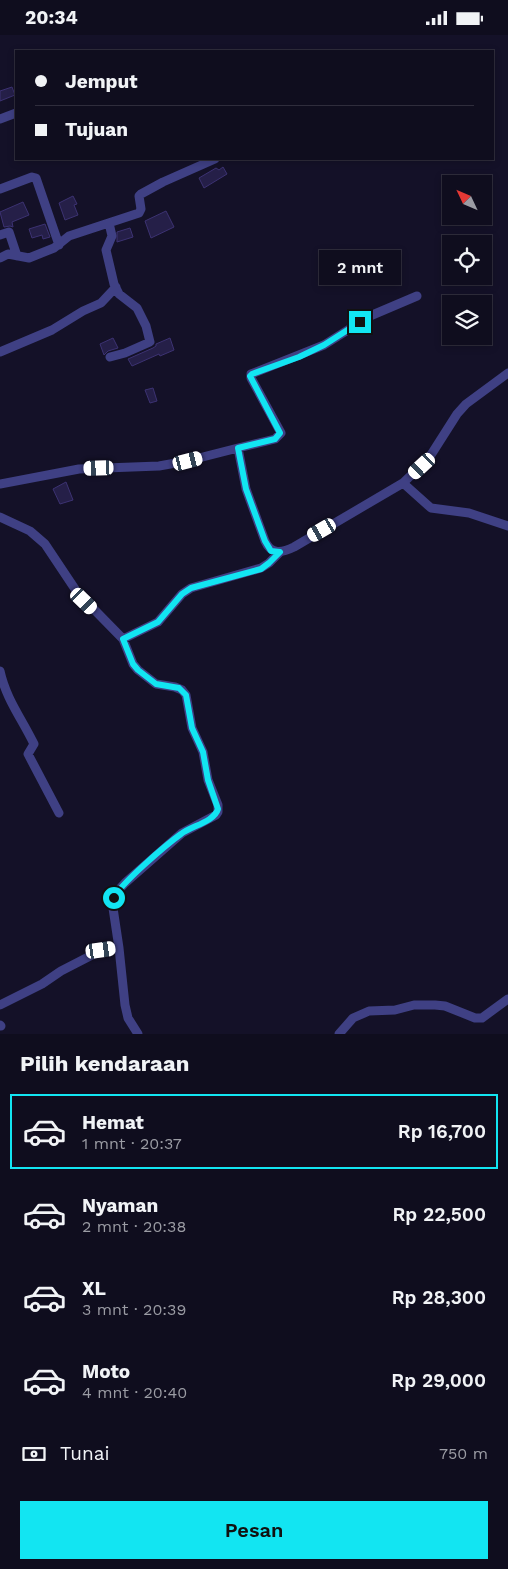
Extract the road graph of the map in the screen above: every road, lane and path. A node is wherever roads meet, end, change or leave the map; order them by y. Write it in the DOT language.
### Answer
graph roads {
  1 [pos="15,113"];
  2 [pos="0,119"];
  3 [pos="213,160"];
  4 [pos="0,189"];
  5 [pos="109,223"];
  6 [pos="0,235"];
  7 [pos="59,245"];
  8 [pos="17,256"];
  9 [pos="0,258"];
  10 [pos="116,287"];
  11 [pos="417,296"];
  12 [pos="0,352"];
  13 [pos="110,357"];
  14 [pos="508,373"];
  15 [pos="238,448"];
  16 [pos="403,483"];
  17 [pos="0,484"];
  18 [pos="0,517"];
  19 [pos="508,526"];
  20 [pos="280,552"];
  21 [pos="123,639"];
  22 [pos="0,671"];
  23 [pos="60,813"];
  24 [pos="119,948"];
  25 [pos="508,999"];
  26 [pos="0,1005"];
  27 [pos="138,1034"];
  28 [pos="339,1034"];
  1 -- 2 [label="street"];
  3 -- 5 [label="street"];
  4 -- 7 [label="street"];
  5 -- 7 [label="street"];
  5 -- 10 [label="street"];
  6 -- 8 [label="street"];
  7 -- 8 [label="street"];
  8 -- 9 [label="street"];
  10 -- 12 [label="street"];
  10 -- 13 [label="street"];
  11 -- 15 [label="street"];
  14 -- 16 [label="street"];
  15 -- 17 [label="street"];
  15 -- 20 [label="street"];
  16 -- 19 [label="street"];
  16 -- 20 [label="street"];
  18 -- 21 [label="street"];
  20 -- 21 [label="street"];
  21 -- 24 [label="street"];
  22 -- 23 [label="street"];
  24 -- 26 [label="street"];
  24 -- 27 [label="street"];
  25 -- 28 [label="street"];
}
